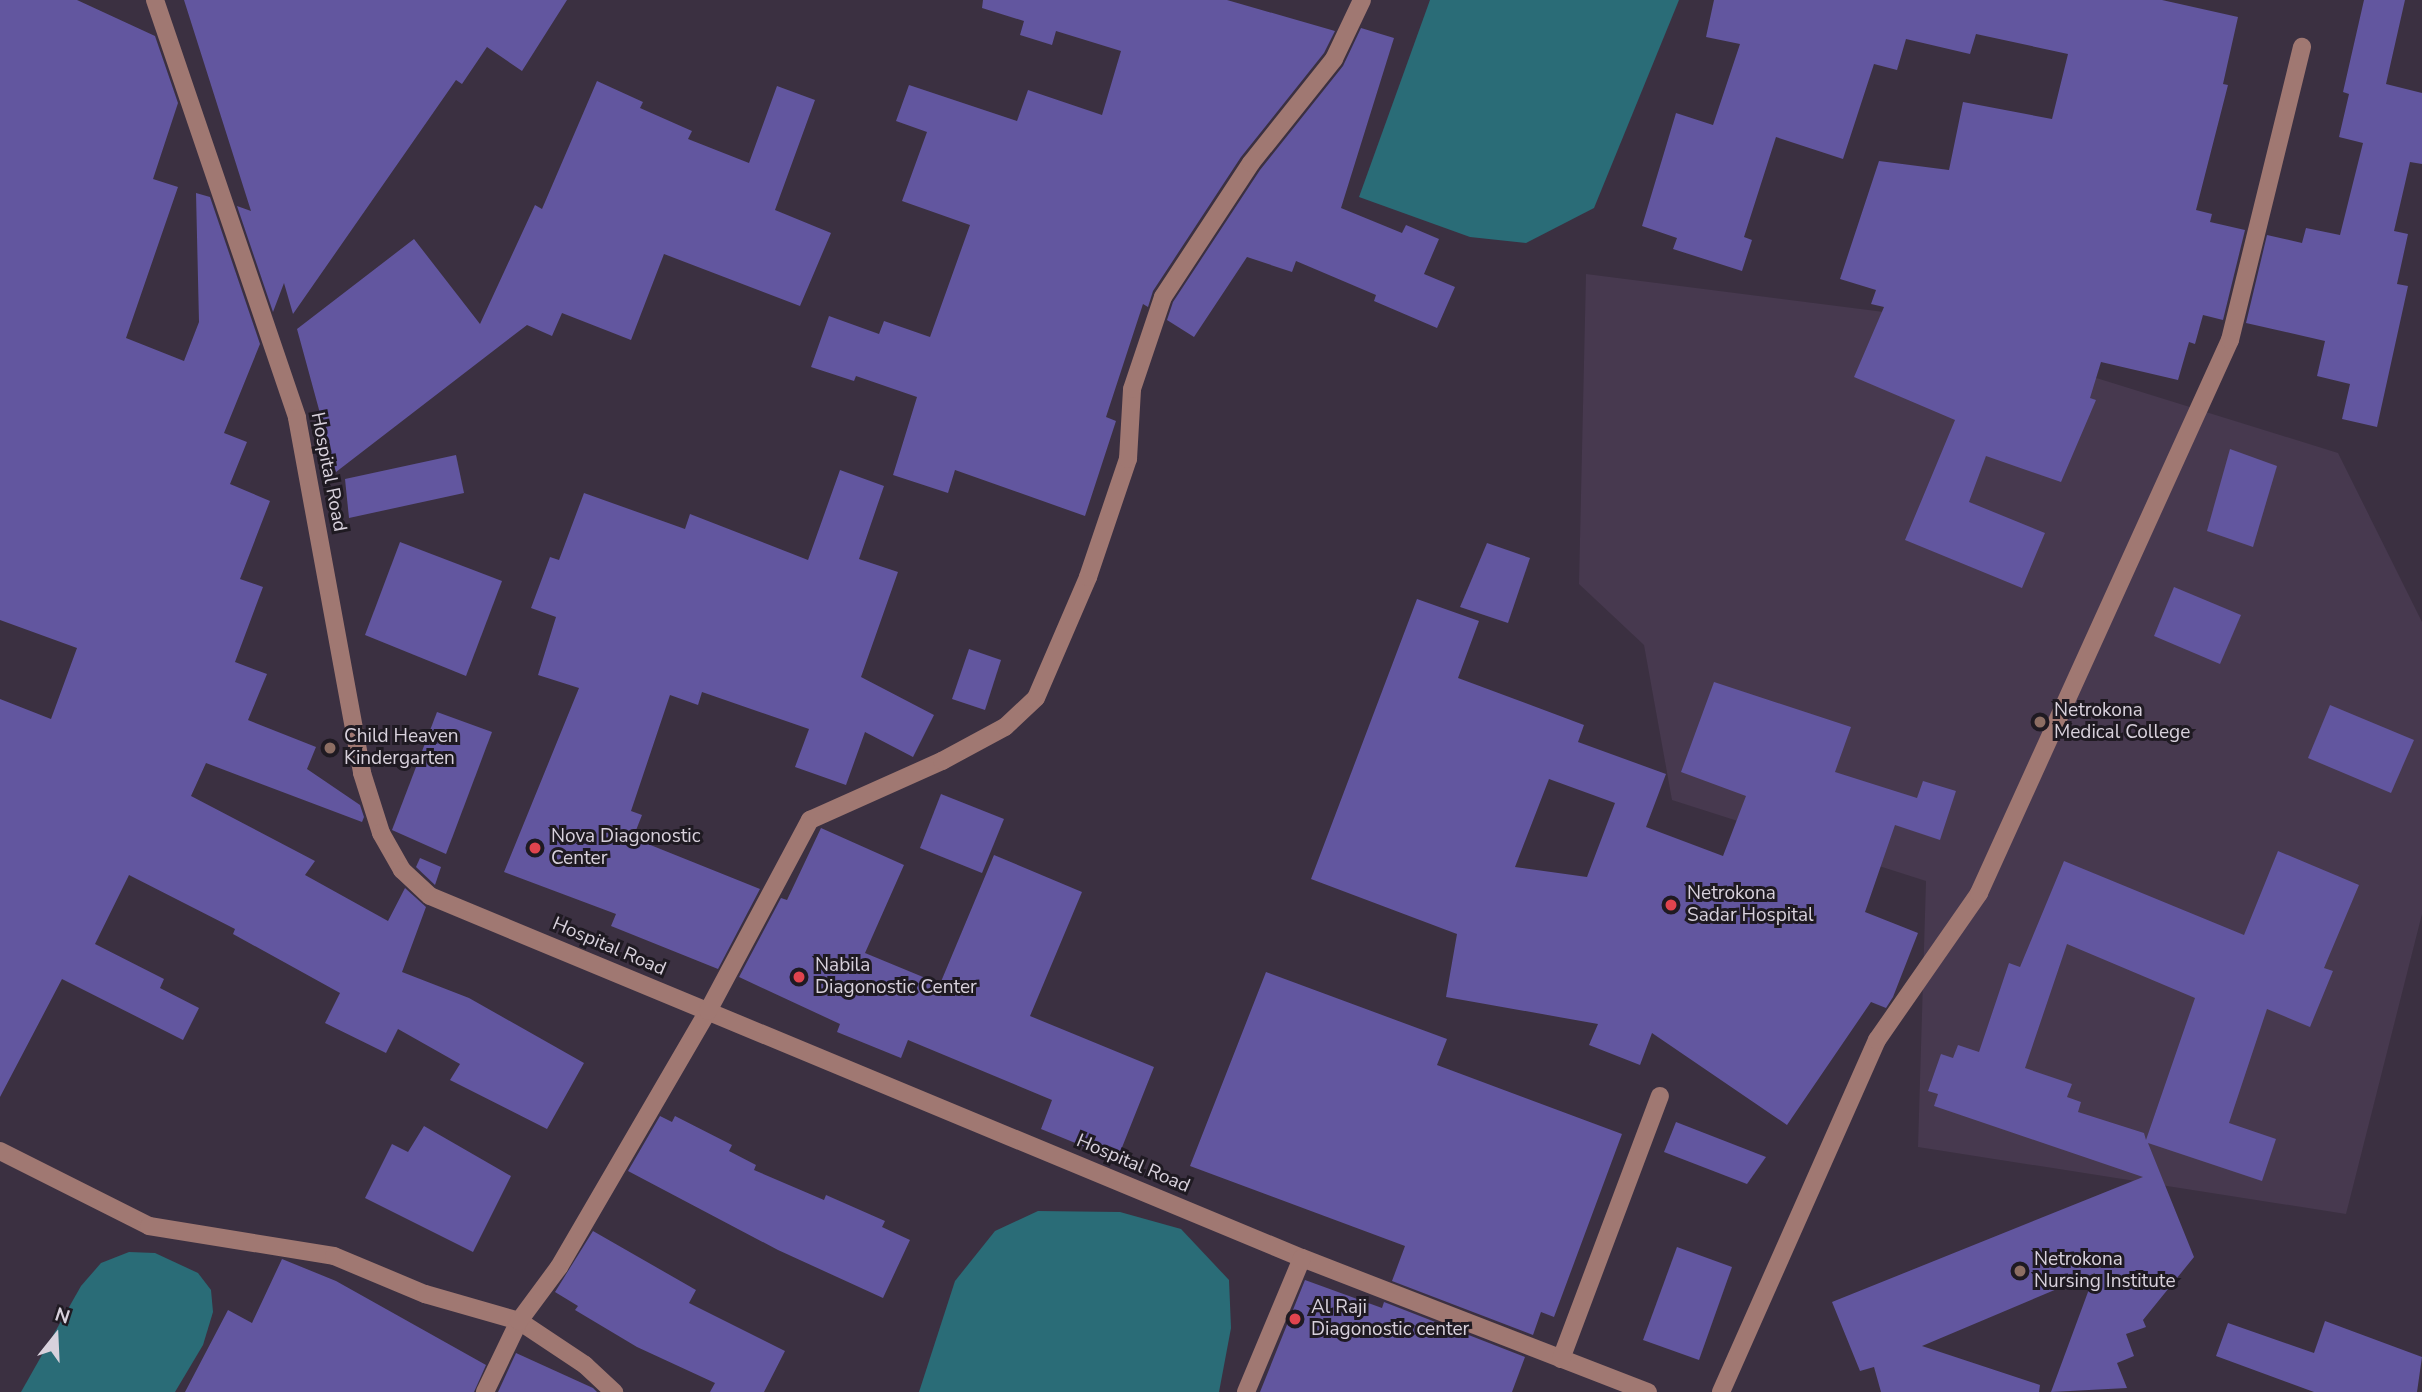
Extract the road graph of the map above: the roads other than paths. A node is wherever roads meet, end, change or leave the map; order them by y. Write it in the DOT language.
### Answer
graph roads {
  1 [pos="155,0"];
  2 [pos="1362,0"];
  3 [pos="2302,47"];
  4 [pos="708,1011"];
  5 [pos="1660,1096"];
  6 [pos="0,1151"];
  7 [pos="1302,1258"];
  8 [pos="519,1321"];
  9 [pos="1561,1359"];
  10 [pos="485,1392"];
  11 [pos="614,1392"];
  12 [pos="1246,1392"];
  13 [pos="1648,1392"];
  14 [pos="1721,1392"];
  1 -- 4 [label="street, Hospital Road"];
  2 -- 4 [label="street"];
  3 -- 14 [label="street"];
  4 -- 7 [label="street, Hospital Road"];
  4 -- 8 [label="street"];
  5 -- 9 [label="street"];
  6 -- 8 [label="street"];
  7 -- 9 [label="street, Hospital Road"];
  7 -- 12 [label="street"];
  8 -- 10 [label="street"];
  8 -- 11 [label="street"];
  9 -- 13 [label="street, Hospital Road"];
}
